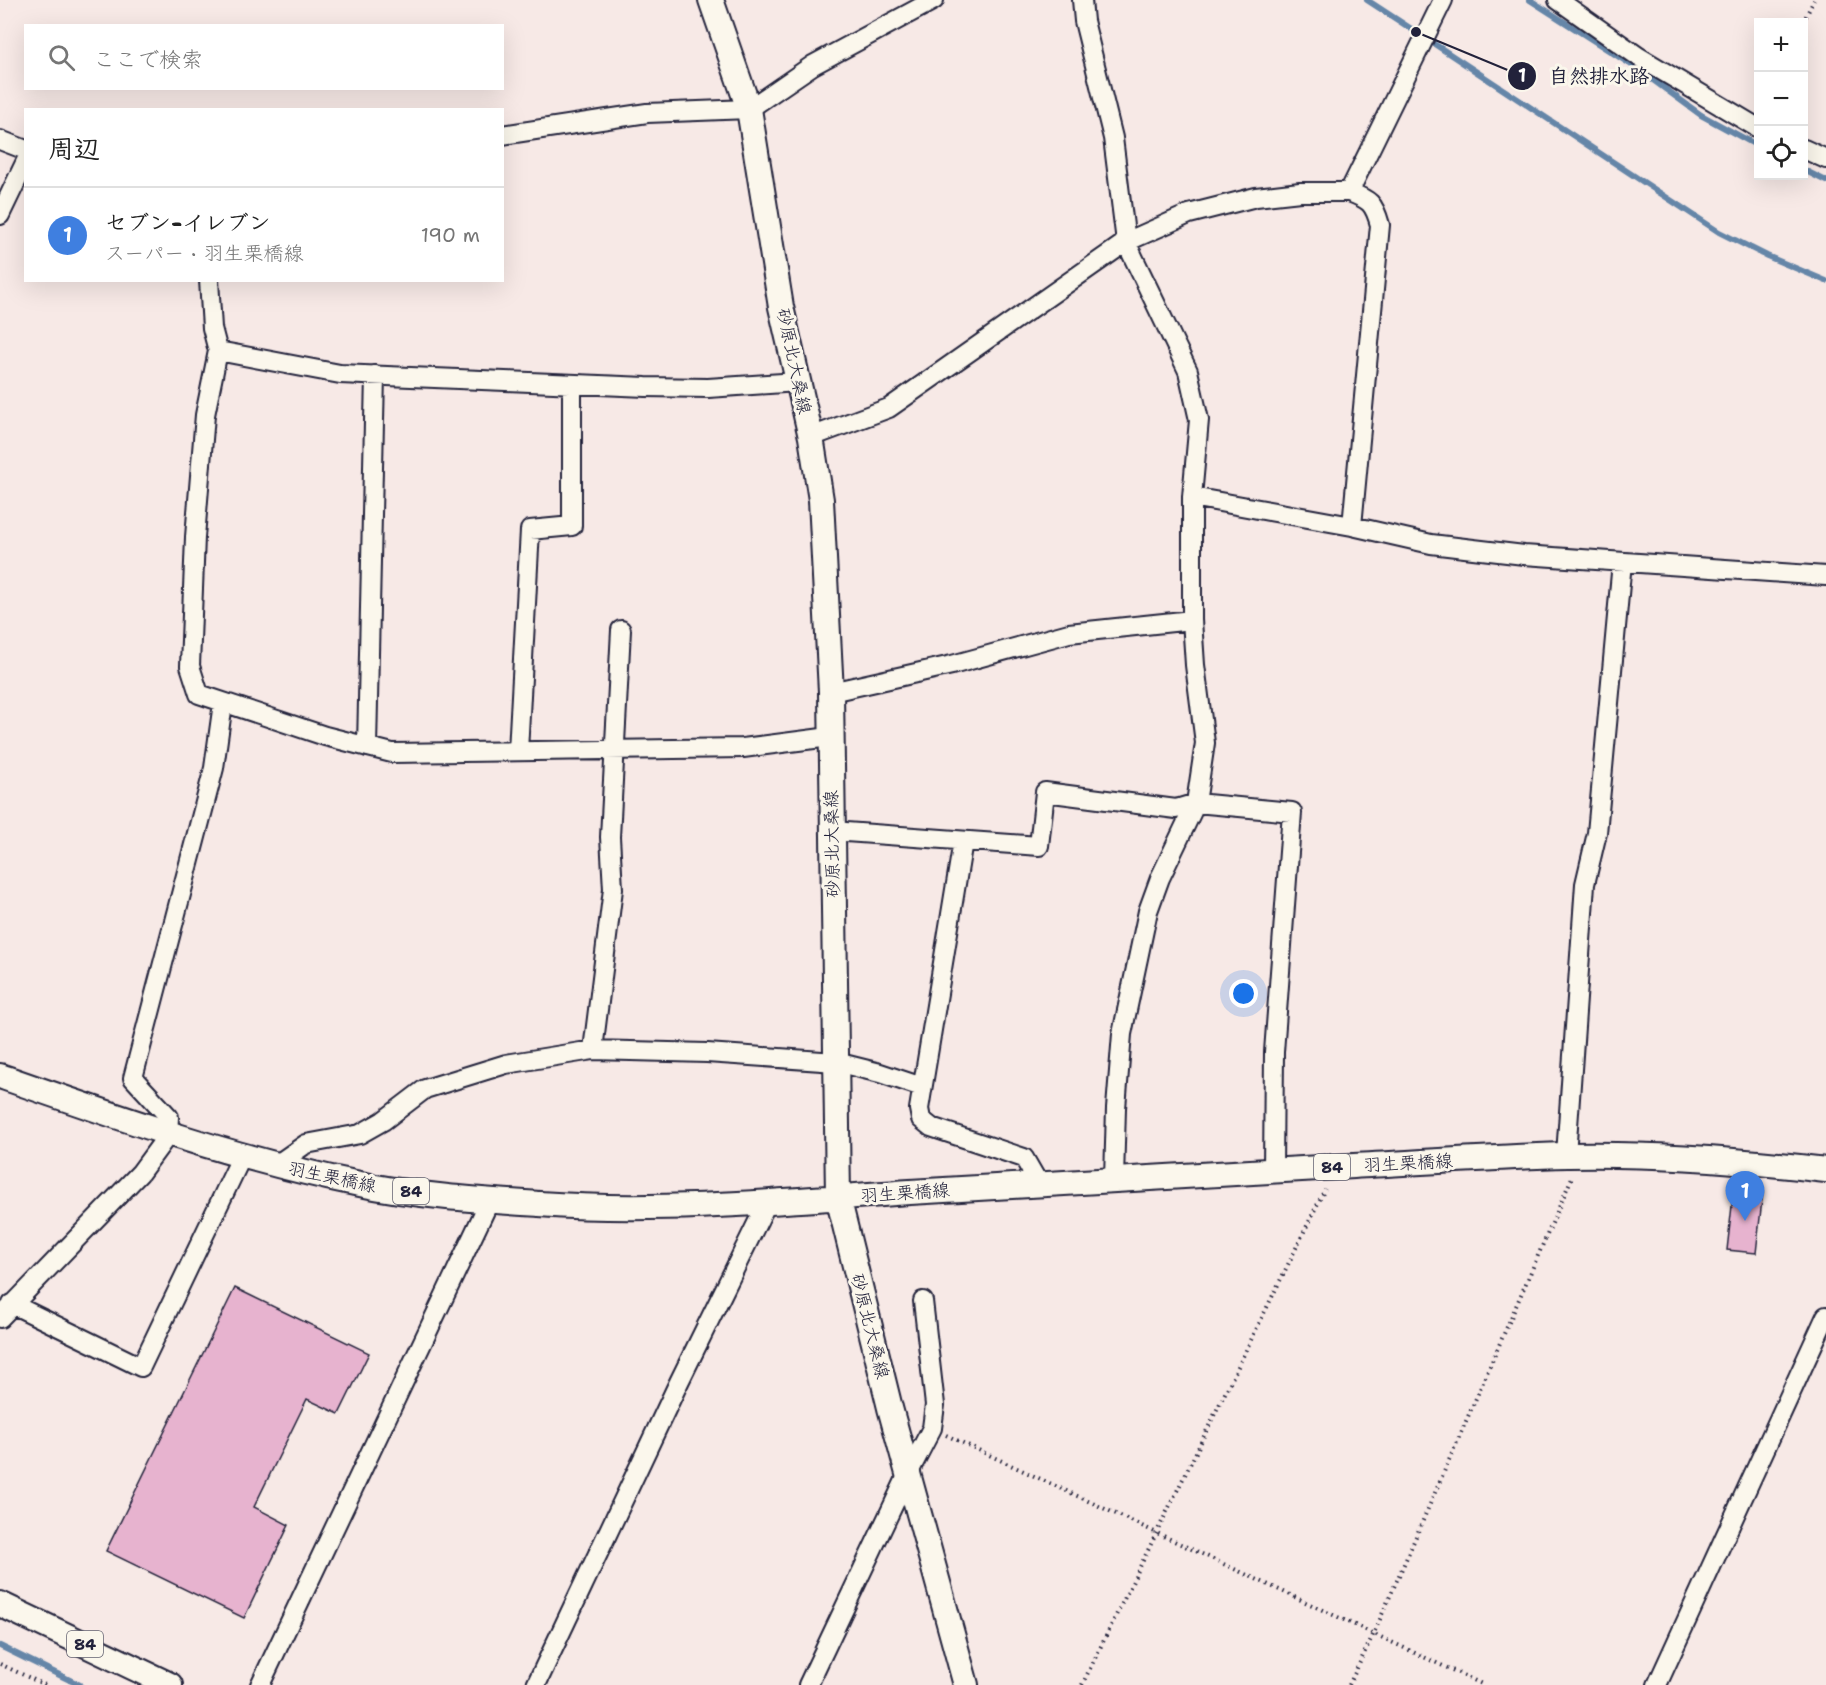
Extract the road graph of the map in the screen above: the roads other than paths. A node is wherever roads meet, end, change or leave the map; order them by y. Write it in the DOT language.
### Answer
graph roads {
  1 [pos="711,0"];
  2 [pos="934,0"];
  3 [pos="1082,0"];
  4 [pos="1443,0"];
  5 [pos="1557,0"];
  6 [pos="749,108"];
  7 [pos="1755,126"];
  8 [pos="504,135"];
  9 [pos="0,140"];
  10 [pos="24,149"];
  11 [pos="1808,150"];
  12 [pos="1826,159"];
  13 [pos="24,165"];
  14 [pos="1349,192"];
  15 [pos="0,215"];
  16 [pos="1126,242"];
  17 [pos="208,282"];
  18 [pos="218,351"];
  19 [pos="375,375"];
  20 [pos="798,382"];
  21 [pos="572,384"];
  22 [pos="811,437"];
  23 [pos="1192,497"];
  24 [pos="1352,526"];
  25 [pos="1622,562"];
  26 [pos="1826,576"];
  27 [pos="1192,620"];
  28 [pos="621,630"];
  29 [pos="831,692"];
  30 [pos="223,703"];
  31 [pos="830,737"];
  32 [pos="367,747"];
  33 [pos="616,750"];
  34 [pos="518,751"];
  35 [pos="1196,803"];
  36 [pos="832,831"];
  37 [pos="963,841"];
  38 [pos="593,1050"];
  39 [pos="836,1062"];
  40 [pos="0,1076"];
  41 [pos="922,1087"];
  42 [pos="168,1135"];
  43 [pos="1574,1155"];
  44 [pos="242,1156"];
  45 [pos="276,1165"];
  46 [pos="1273,1170"];
  47 [pos="1826,1170"];
  48 [pos="1114,1179"];
  49 [pos="1038,1184"];
  50 [pos="838,1197"];
  51 [pos="490,1200"];
  52 [pos="767,1203"];
  53 [pos="923,1301"];
  54 [pos="6,1311"];
  55 [pos="1826,1316"];
  56 [pos="908,1474"];
  57 [pos="0,1604"];
  58 [pos="170,1685"];
  59 [pos="260,1685"];
  60 [pos="536,1685"];
  61 [pos="808,1685"];
  62 [pos="966,1685"];
  63 [pos="1657,1685"];
  1 -- 6 [label="main road, 砂原北大桑線"];
  2 -- 6 [label="street"];
  3 -- 16 [label="street"];
  4 -- 14 [label="street"];
  5 -- 7 [label="street"];
  6 -- 8 [label="street"];
  6 -- 20 [label="main road, 砂原北大桑線"];
  9 -- 10 [label="street"];
  11 -- 12 [label="street"];
  13 -- 15 [label="street"];
  14 -- 16 [label="street"];
  14 -- 24 [label="street"];
  16 -- 22 [label="street"];
  16 -- 23 [label="street"];
  17 -- 18 [label="street"];
  18 -- 19 [label="street"];
  18 -- 30 [label="street"];
  19 -- 21 [label="street"];
  19 -- 32 [label="street"];
  20 -- 21 [label="street"];
  20 -- 22 [label="main road, 砂原北大桑線"];
  21 -- 34 [label="street"];
  22 -- 29 [label="main road, 砂原北大桑線"];
  23 -- 24 [label="street"];
  23 -- 27 [label="street"];
  24 -- 25 [label="street"];
  25 -- 26 [label="street"];
  25 -- 43 [label="street"];
  27 -- 29 [label="street"];
  27 -- 35 [label="street"];
  28 -- 33 [label="street"];
  29 -- 31 [label="main road, 砂原北大桑線"];
  30 -- 32 [label="street"];
  30 -- 42 [label="street"];
  31 -- 33 [label="street"];
  31 -- 36 [label="main road, 砂原北大桑線"];
  32 -- 34 [label="street"];
  33 -- 34 [label="street"];
  33 -- 38 [label="street"];
  35 -- 37 [label="street"];
  35 -- 46 [label="street"];
  35 -- 48 [label="street"];
  36 -- 37 [label="street"];
  36 -- 39 [label="main road, 砂原北大桑線"];
  37 -- 41 [label="street"];
  38 -- 39 [label="street"];
  38 -- 45 [label="street"];
  39 -- 41 [label="street"];
  39 -- 50 [label="main road, 砂原北大桑線"];
  40 -- 42 [label="main road, 羽生栗橋線 / 84"];
  41 -- 49 [label="street"];
  42 -- 44 [label="main road, 羽生栗橋線 / 84"];
  42 -- 54 [label="street"];
  43 -- 46 [label="main road, 羽生栗橋線 / 84"];
  43 -- 47 [label="main road, 羽生栗橋線 / 84"];
  44 -- 45 [label="main road, 羽生栗橋線 / 84"];
  44 -- 54 [label="street"];
  45 -- 51 [label="main road, 羽生栗橋線 / 84"];
  46 -- 48 [label="main road, 羽生栗橋線 / 84"];
  48 -- 49 [label="main road, 羽生栗橋線 / 84"];
  49 -- 50 [label="main road, 羽生栗橋線 / 84"];
  50 -- 52 [label="main road, 羽生栗橋線 / 84"];
  50 -- 56 [label="main road, 砂原北大桑線"];
  51 -- 52 [label="main road, 羽生栗橋線 / 84"];
  51 -- 59 [label="street"];
  52 -- 60 [label="street"];
  53 -- 56 [label="street"];
  55 -- 63 [label="street"];
  56 -- 61 [label="street"];
  56 -- 62 [label="main road, 砂原北大桑線"];
  57 -- 58 [label="main road, 84"];
}
